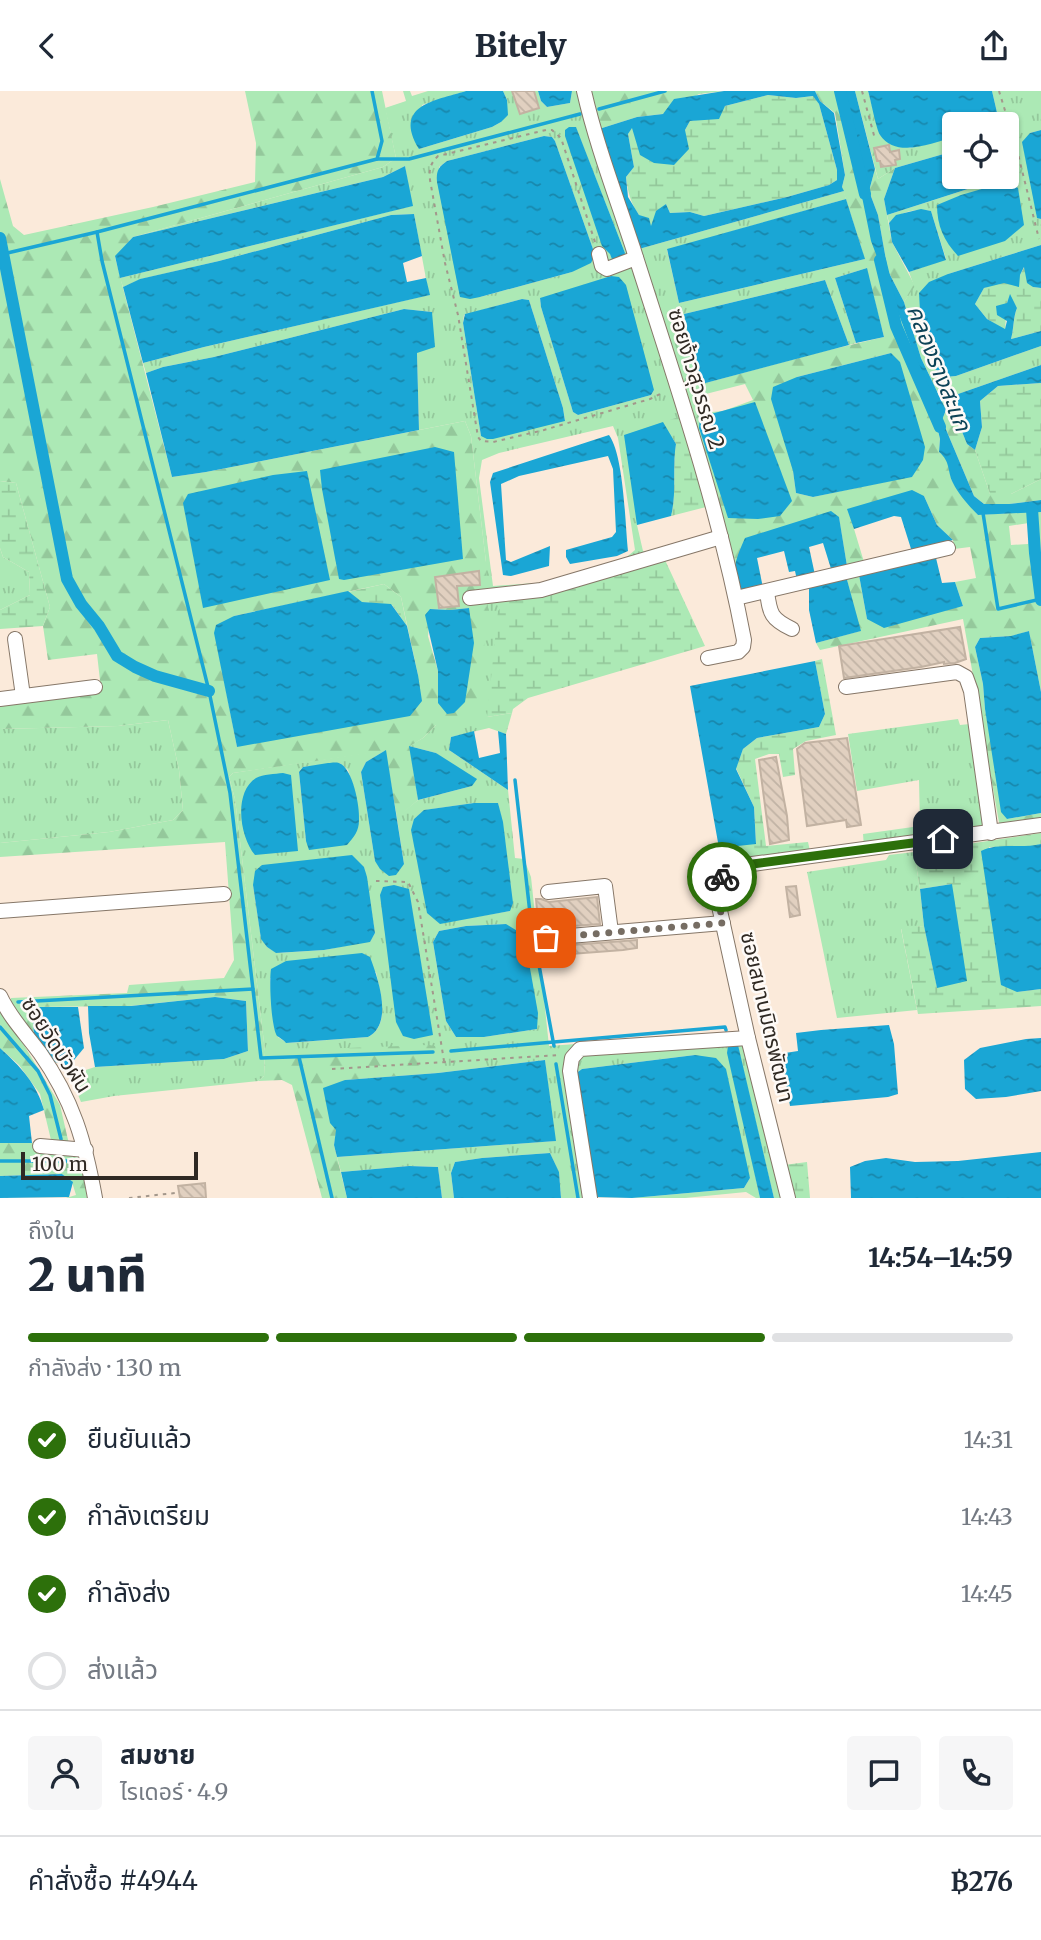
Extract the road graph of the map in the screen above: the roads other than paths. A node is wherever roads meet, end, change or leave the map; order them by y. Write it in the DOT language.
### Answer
graph roads {
  1 [pos="584,91"];
  2 [pos="598,254"];
  3 [pos="636,258"];
  4 [pos="720,537"];
  5 [pos="948,548"];
  6 [pos="767,591"];
  7 [pos="470,598"];
  8 [pos="736,598"];
  9 [pos="792,629"];
  10 [pos="15,639"];
  11 [pos="708,658"];
  12 [pos="95,687"];
  13 [pos="846,687"];
  14 [pos="23,696"];
  15 [pos="0,699"];
  16 [pos="1041,825"];
  17 [pos="991,832"];
  18 [pos="548,892"];
  19 [pos="224,894"];
  20 [pos="0,911"];
  21 [pos="723,923"];
  22 [pos="611,932"];
  23 [pos="546,938"];
  24 [pos="0,996"];
  25 [pos="748,1038"];
  26 [pos="40,1146"];
  27 [pos="86,1150"];
  28 [pos="95,1198"];
  29 [pos="590,1198"];
  30 [pos="788,1198"];
  1 -- 3 [label="street, ซอยง้าวสุวรรณ 2"];
  2 -- 3 [label="street"];
  3 -- 4 [label="street, ซอยง้าวสุวรรณ 2"];
  4 -- 7 [label="street"];
  4 -- 8 [label="street, ซอยง้าวสุวรรณ 2"];
  5 -- 6 [label="street"];
  6 -- 8 [label="street"];
  6 -- 9 [label="street"];
  8 -- 11 [label="street, ซอยง้าวสุวรรณ 2"];
  10 -- 14 [label="street"];
  12 -- 14 [label="street"];
  13 -- 17 [label="street"];
  14 -- 15 [label="street"];
  16 -- 17 [label="street, ซอยสมานมิตรพัฒนา"];
  17 -- 21 [label="street, ซอยสมานมิตรพัฒนา"];
  18 -- 22 [label="street"];
  19 -- 20 [label="street"];
  21 -- 22 [label="street"];
  21 -- 25 [label="street, ซอยสมานมิตรพัฒนา"];
  22 -- 23 [label="street"];
  24 -- 27 [label="street, ซอยวัดบัวผัน"];
  25 -- 29 [label="street"];
  25 -- 30 [label="street, ซอยสมานมิตรพัฒนา"];
  26 -- 27 [label="street"];
  27 -- 28 [label="street, ซอยวัดบัวผัน"];
}
